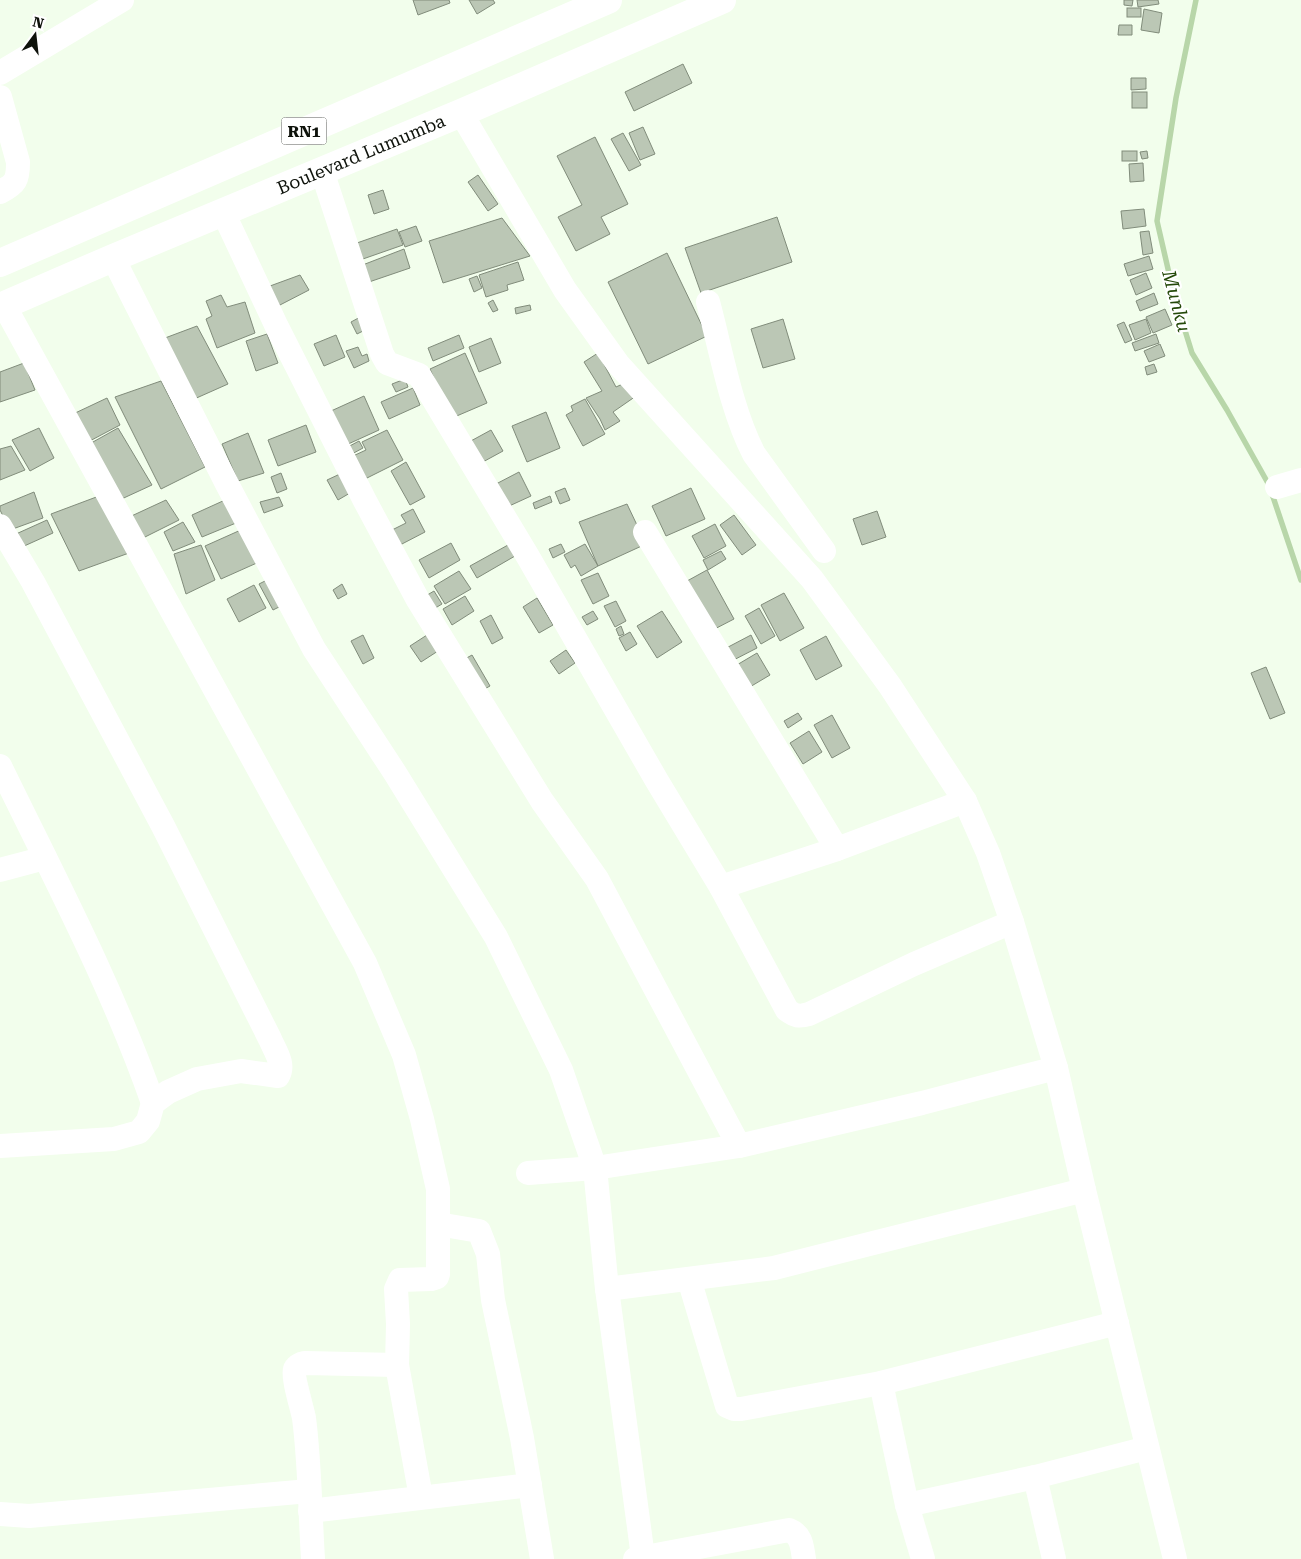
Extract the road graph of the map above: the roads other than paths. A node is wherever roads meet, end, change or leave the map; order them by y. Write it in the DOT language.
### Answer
graph roads {
  1 [pos="122,0"];
  2 [pos="608,0"];
  3 [pos="722,0"];
  4 [pos="0,73"];
  5 [pos="0,97"];
  6 [pos="461,113"];
  7 [pos="322,171"];
  8 [pos="0,192"];
  9 [pos="223,212"];
  10 [pos="114,258"];
  11 [pos="0,263"];
  12 [pos="708,302"];
  13 [pos="2,306"];
  14 [pos="767,471"];
  15 [pos="1301,480"];
  16 [pos="1277,487"];
  17 [pos="736,493"];
  18 [pos="785,496"];
  19 [pos="756,516"];
  20 [pos="0,526"];
  21 [pos="645,532"];
  22 [pos="824,551"];
  23 [pos="0,766"];
  24 [pos="965,801"];
  25 [pos="837,849"];
  26 [pos="45,858"];
  27 [pos="0,870"];
  28 [pos="720,887"];
  29 [pos="1012,922"];
  30 [pos="1056,1068"];
  31 [pos="153,1103"];
  32 [pos="0,1146"];
  33 [pos="739,1146"];
  34 [pos="595,1168"];
  35 [pos="528,1173"];
  36 [pos="1084,1190"];
  37 [pos="438,1224"];
  38 [pos="689,1279"];
  39 [pos="606,1289"];
  40 [pos="1117,1323"];
  41 [pos="397,1365"];
  42 [pos="880,1383"];
  43 [pos="1147,1448"];
  44 [pos="1035,1477"];
  45 [pos="530,1485"];
  46 [pos="421,1498"];
  47 [pos="309,1501"];
  48 [pos="908,1505"];
  49 [pos="0,1514"];
  50 [pos="687,1555"];
  51 [pos="639,1558"];
  52 [pos="313,1559"];
  53 [pos="542,1559"];
  54 [pos="804,1559"];
  55 [pos="923,1559"];
  56 [pos="1054,1559"];
  57 [pos="1175,1559"];
  1 -- 4 [label="street"];
  2 -- 11 [label="highway, RN1"];
  3 -- 6 [label="highway, Boulevard Lumumba / RN1"];
  5 -- 8 [label="street"];
  6 -- 7 [label="highway, Boulevard Lumumba / RN1"];
  6 -- 17 [label="street"];
  7 -- 9 [label="highway, Boulevard Lumumba / RN1"];
  7 -- 28 [label="street"];
  9 -- 10 [label="highway, Boulevard Lumumba / RN1"];
  9 -- 33 [label="street"];
  10 -- 13 [label="highway, Boulevard Lumumba / RN1"];
  10 -- 34 [label="street"];
  12 -- 14 [label="street"];
  13 -- 37 [label="street"];
  14 -- 17 [label="street"];
  14 -- 18 [label="street"];
  15 -- 16 [label="street"];
  17 -- 19 [label="street"];
  18 -- 19 [label="street"];
  18 -- 22 [label="street"];
  19 -- 24 [label="street"];
  20 -- 31 [label="street"];
  21 -- 25 [label="street"];
  23 -- 26 [label="street"];
  24 -- 25 [label="street"];
  24 -- 29 [label="street"];
  25 -- 28 [label="street"];
  26 -- 27 [label="street"];
  26 -- 31 [label="street"];
  28 -- 29 [label="street"];
  29 -- 30 [label="street"];
  30 -- 33 [label="street"];
  30 -- 36 [label="street"];
  31 -- 32 [label="street"];
  33 -- 34 [label="street"];
  34 -- 35 [label="street"];
  34 -- 39 [label="street"];
  36 -- 38 [label="street"];
  36 -- 40 [label="street"];
  37 -- 41 [label="street"];
  37 -- 45 [label="street"];
  38 -- 39 [label="street"];
  38 -- 42 [label="street"];
  39 -- 51 [label="street"];
  40 -- 42 [label="street"];
  40 -- 43 [label="street"];
  41 -- 46 [label="street"];
  41 -- 47 [label="street"];
  42 -- 48 [label="street"];
  43 -- 44 [label="street"];
  43 -- 57 [label="street"];
  44 -- 48 [label="street"];
  44 -- 56 [label="street"];
  45 -- 46 [label="street"];
  45 -- 53 [label="street"];
  46 -- 47 [label="street"];
  47 -- 49 [label="street"];
  47 -- 52 [label="street"];
  48 -- 55 [label="street"];
  50 -- 51 [label="street"];
  50 -- 54 [label="street"];
}
